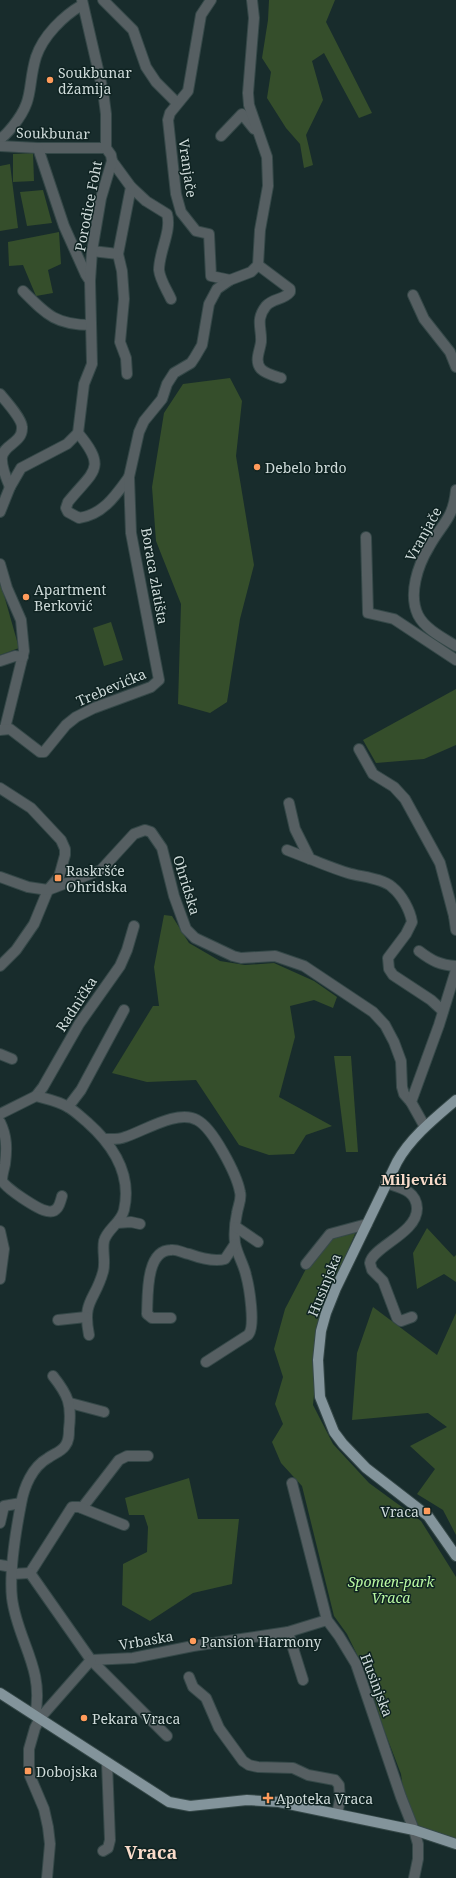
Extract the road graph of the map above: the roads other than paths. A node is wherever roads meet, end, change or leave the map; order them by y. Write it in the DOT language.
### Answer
graph roads {
  1 [pos="103,0"];
  2 [pos="211,0"];
  3 [pos="252,0"];
  4 [pos="82,3"];
  5 [pos="177,103"];
  6 [pos="221,136"];
  7 [pos="0,139"];
  8 [pos="262,142"];
  9 [pos="0,146"];
  10 [pos="38,148"];
  11 [pos="106,148"];
  12 [pos="275,158"];
  13 [pos="112,161"];
  14 [pos="131,186"];
  15 [pos="186,218"];
  16 [pos="168,224"];
  17 [pos="92,251"];
  18 [pos="118,254"];
  19 [pos="258,265"];
  20 [pos="230,280"];
  21 [pos="90,281"];
  22 [pos="23,290"];
  23 [pos="413,295"];
  24 [pos="171,298"];
  25 [pos="91,325"];
  26 [pos="456,367"];
  27 [pos="127,374"];
  28 [pos="281,378"];
  29 [pos="0,394"];
  30 [pos="78,433"];
  31 [pos="128,477"];
  32 [pos="10,487"];
  33 [pos="456,490"];
  34 [pos="0,512"];
  35 [pos="366,537"];
  36 [pos="0,564"];
  37 [pos="456,646"];
  38 [pos="23,658"];
  39 [pos="456,660"];
  40 [pos="0,661"];
  41 [pos="159,680"];
  42 [pos="2,729"];
  43 [pos="359,749"];
  44 [pos="0,788"];
  45 [pos="289,803"];
  46 [pos="288,850"];
  47 [pos="310,859"];
  48 [pos="0,877"];
  49 [pos="48,890"];
  50 [pos="456,906"];
  51 [pos="454,916"];
  52 [pos="134,926"];
  53 [pos="456,930"];
  54 [pos="419,951"];
  55 [pos="0,966"];
  56 [pos="456,966"];
  57 [pos="456,970"];
  58 [pos="124,1010"];
  59 [pos="443,1011"];
  60 [pos="0,1054"];
  61 [pos="12,1059"];
  62 [pos="36,1096"];
  63 [pos="456,1100"];
  64 [pos="410,1102"];
  65 [pos="68,1107"];
  66 [pos="0,1114"];
  67 [pos="0,1122"];
  68 [pos="425,1127"];
  69 [pos="104,1139"];
  70 [pos="386,1183"];
  71 [pos="62,1196"];
  72 [pos="118,1223"];
  73 [pos="140,1224"];
  74 [pos="367,1224"];
  75 [pos="236,1227"];
  76 [pos="0,1232"];
  77 [pos="258,1242"];
  78 [pos="235,1244"];
  79 [pos="306,1264"];
  80 [pos="0,1279"];
  81 [pos="86,1317"];
  82 [pos="171,1318"];
  83 [pos="412,1318"];
  84 [pos="58,1320"];
  85 [pos="89,1335"];
  86 [pos="206,1362"];
  87 [pos="53,1376"];
  88 [pos="70,1403"];
  89 [pos="104,1412"];
  90 [pos="148,1456"];
  91 [pos="292,1483"];
  92 [pos="21,1503"];
  93 [pos="82,1508"];
  94 [pos="0,1523"];
  95 [pos="124,1525"];
  96 [pos="456,1556"];
  97 [pos="0,1565"];
  98 [pos="12,1571"];
  99 [pos="30,1573"];
  100 [pos="327,1620"];
  101 [pos="288,1632"];
  102 [pos="91,1660"];
  103 [pos="189,1677"];
  104 [pos="303,1680"];
  105 [pos="0,1693"];
  106 [pos="38,1717"];
  107 [pos="167,1736"];
  108 [pos="107,1763"];
  109 [pos="338,1814"];
  110 [pos="414,1830"];
  111 [pos="456,1844"];
  112 [pos="103,1852"];
  113 [pos="47,1878"];
  114 [pos="414,1878"];
  1 -- 5 [label="street"];
  2 -- 5 [label="street, Vranjače"];
  3 -- 8 [label="street"];
  4 -- 7 [label="street"];
  4 -- 11 [label="street, Porodice Foht"];
  5 -- 15 [label="street, Vranjače"];
  6 -- 8 [label="street"];
  8 -- 12 [label="street"];
  8 -- 19 [label="street"];
  9 -- 10 [label="street, Soukbunar"];
  10 -- 11 [label="street, Soukbunar"];
  10 -- 21 [label="street"];
  11 -- 13 [label="street, Porodice Foht"];
  13 -- 14 [label="street"];
  13 -- 17 [label="street, Porodice Foht"];
  14 -- 16 [label="street"];
  14 -- 18 [label="street"];
  15 -- 16 [label="street"];
  15 -- 20 [label="street, Vranjače"];
  16 -- 24 [label="street"];
  17 -- 18 [label="street"];
  17 -- 21 [label="street, Porodice Foht"];
  18 -- 27 [label="street"];
  19 -- 20 [label="street, Boraca zlatišta"];
  19 -- 28 [label="street"];
  20 -- 31 [label="street, Boraca zlatišta"];
  21 -- 25 [label="street, Porodice Foht"];
  22 -- 25 [label="street"];
  23 -- 26 [label="street"];
  25 -- 30 [label="street, Porodice Foht"];
  29 -- 32 [label="street"];
  30 -- 31 [label="street, Boraca zlatišta"];
  30 -- 32 [label="street"];
  31 -- 41 [label="street, Boraca zlatišta"];
  32 -- 34 [label="street"];
  33 -- 37 [label="street, Vranjače"];
  35 -- 39 [label="street"];
  36 -- 38 [label="street"];
  38 -- 40 [label="street"];
  38 -- 42 [label="street"];
  41 -- 42 [label="street, Trebevićka"];
  43 -- 51 [label="street"];
  44 -- 49 [label="street"];
  45 -- 47 [label="street"];
  46 -- 47 [label="street"];
  47 -- 59 [label="street"];
  48 -- 49 [label="street"];
  49 -- 55 [label="street"];
  49 -- 64 [label="street, Ohridska"];
  50 -- 51 [label="street"];
  51 -- 53 [label="street"];
  52 -- 62 [label="street, Radnička"];
  54 -- 56 [label="street"];
  57 -- 59 [label="street"];
  58 -- 65 [label="street"];
  59 -- 64 [label="street"];
  60 -- 61 [label="street"];
  62 -- 65 [label="street"];
  62 -- 66 [label="street"];
  63 -- 68 [label="main road, Husinjska"];
  64 -- 68 [label="street, Ohridska"];
  65 -- 69 [label="street"];
  67 -- 71 [label="street"];
  68 -- 70 [label="main road, Husinjska"];
  69 -- 72 [label="street"];
  69 -- 75 [label="street"];
  70 -- 74 [label="main road, Husinjska"];
  70 -- 83 [label="street"];
  72 -- 73 [label="street"];
  72 -- 81 [label="street"];
  74 -- 79 [label="street"];
  74 -- 96 [label="main road, Husinjska"];
  75 -- 77 [label="street"];
  75 -- 78 [label="street"];
  76 -- 80 [label="street"];
  78 -- 82 [label="street"];
  78 -- 86 [label="street"];
  81 -- 84 [label="street"];
  81 -- 85 [label="street"];
  87 -- 88 [label="street"];
  88 -- 89 [label="street"];
  88 -- 92 [label="street"];
  90 -- 93 [label="street"];
  91 -- 100 [label="street, Husinjska"];
  92 -- 94 [label="street"];
  92 -- 98 [label="street"];
  93 -- 95 [label="street"];
  93 -- 99 [label="street"];
  97 -- 98 [label="street"];
  98 -- 99 [label="street"];
  98 -- 106 [label="street"];
  99 -- 102 [label="street"];
  100 -- 101 [label="street, Vrbaska"];
  100 -- 110 [label="street, Husinjska"];
  101 -- 102 [label="street, Vrbaska"];
  101 -- 104 [label="street"];
  102 -- 106 [label="street"];
  102 -- 107 [label="street"];
  103 -- 109 [label="street"];
  105 -- 106 [label="main road"];
  106 -- 108 [label="main road"];
  106 -- 113 [label="street"];
  108 -- 109 [label="main road"];
  108 -- 112 [label="street"];
  109 -- 110 [label="main road"];
  110 -- 111 [label="main road"];
  110 -- 114 [label="street, Husinjska"];
}
